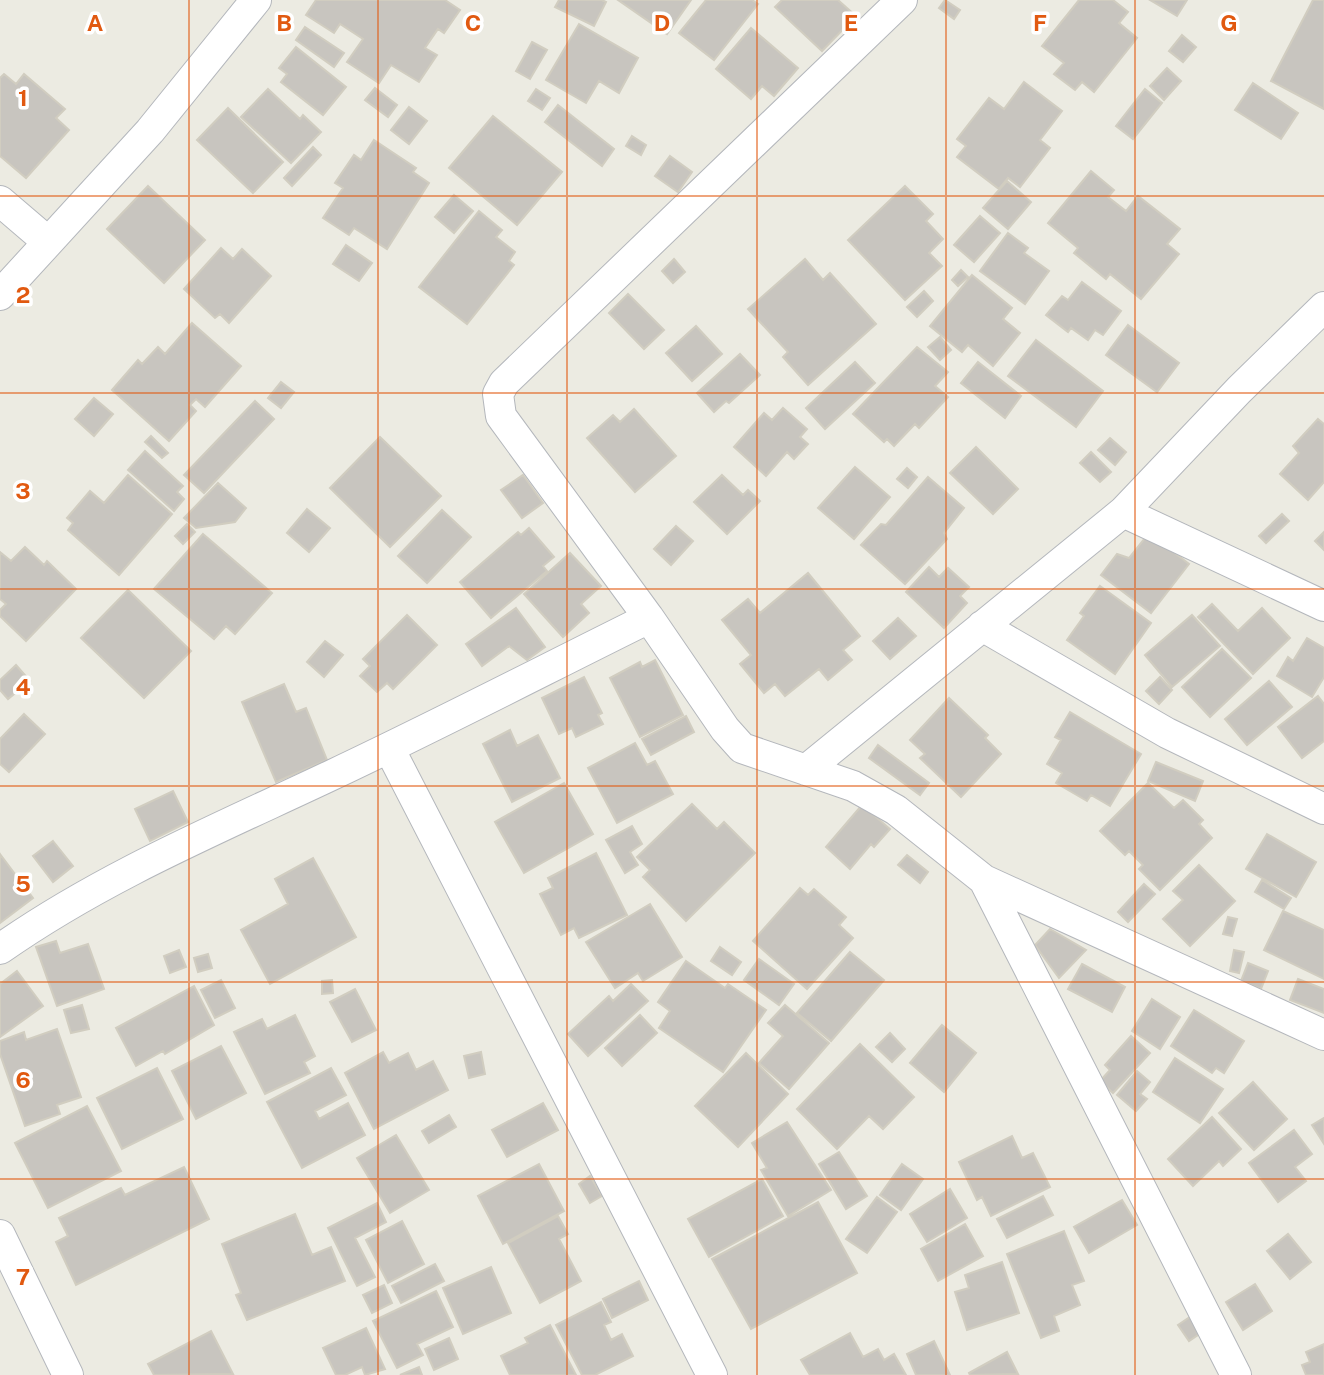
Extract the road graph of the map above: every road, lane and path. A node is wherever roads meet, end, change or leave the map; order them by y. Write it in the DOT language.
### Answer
graph roads {
  1 [pos="256,0"];
  2 [pos="892,3"];
  3 [pos="0,201"];
  4 [pos="48,242"];
  5 [pos="0,295"];
  6 [pos="1324,307"];
  7 [pos="1123,512"];
  8 [pos="1324,606"];
  9 [pos="649,618"];
  10 [pos="982,626"];
  11 [pos="389,748"];
  12 [pos="806,770"];
  13 [pos="1324,809"];
  14 [pos="984,880"];
  15 [pos="0,949"];
  16 [pos="1324,1035"];
  17 [pos="0,1235"];
  18 [pos="68,1375"];
  19 [pos="712,1375"];
  20 [pos="1236,1375"];
  1 -- 4 [label="street"];
  2 -- 9 [label="street"];
  3 -- 4 [label="street"];
  4 -- 5 [label="street"];
  6 -- 7 [label="street"];
  7 -- 8 [label="street"];
  7 -- 10 [label="street"];
  9 -- 11 [label="street"];
  9 -- 12 [label="street"];
  10 -- 12 [label="street"];
  10 -- 13 [label="street"];
  11 -- 15 [label="street"];
  11 -- 19 [label="street"];
  12 -- 14 [label="street"];
  14 -- 16 [label="street"];
  14 -- 20 [label="street"];
  17 -- 18 [label="street"];
}
